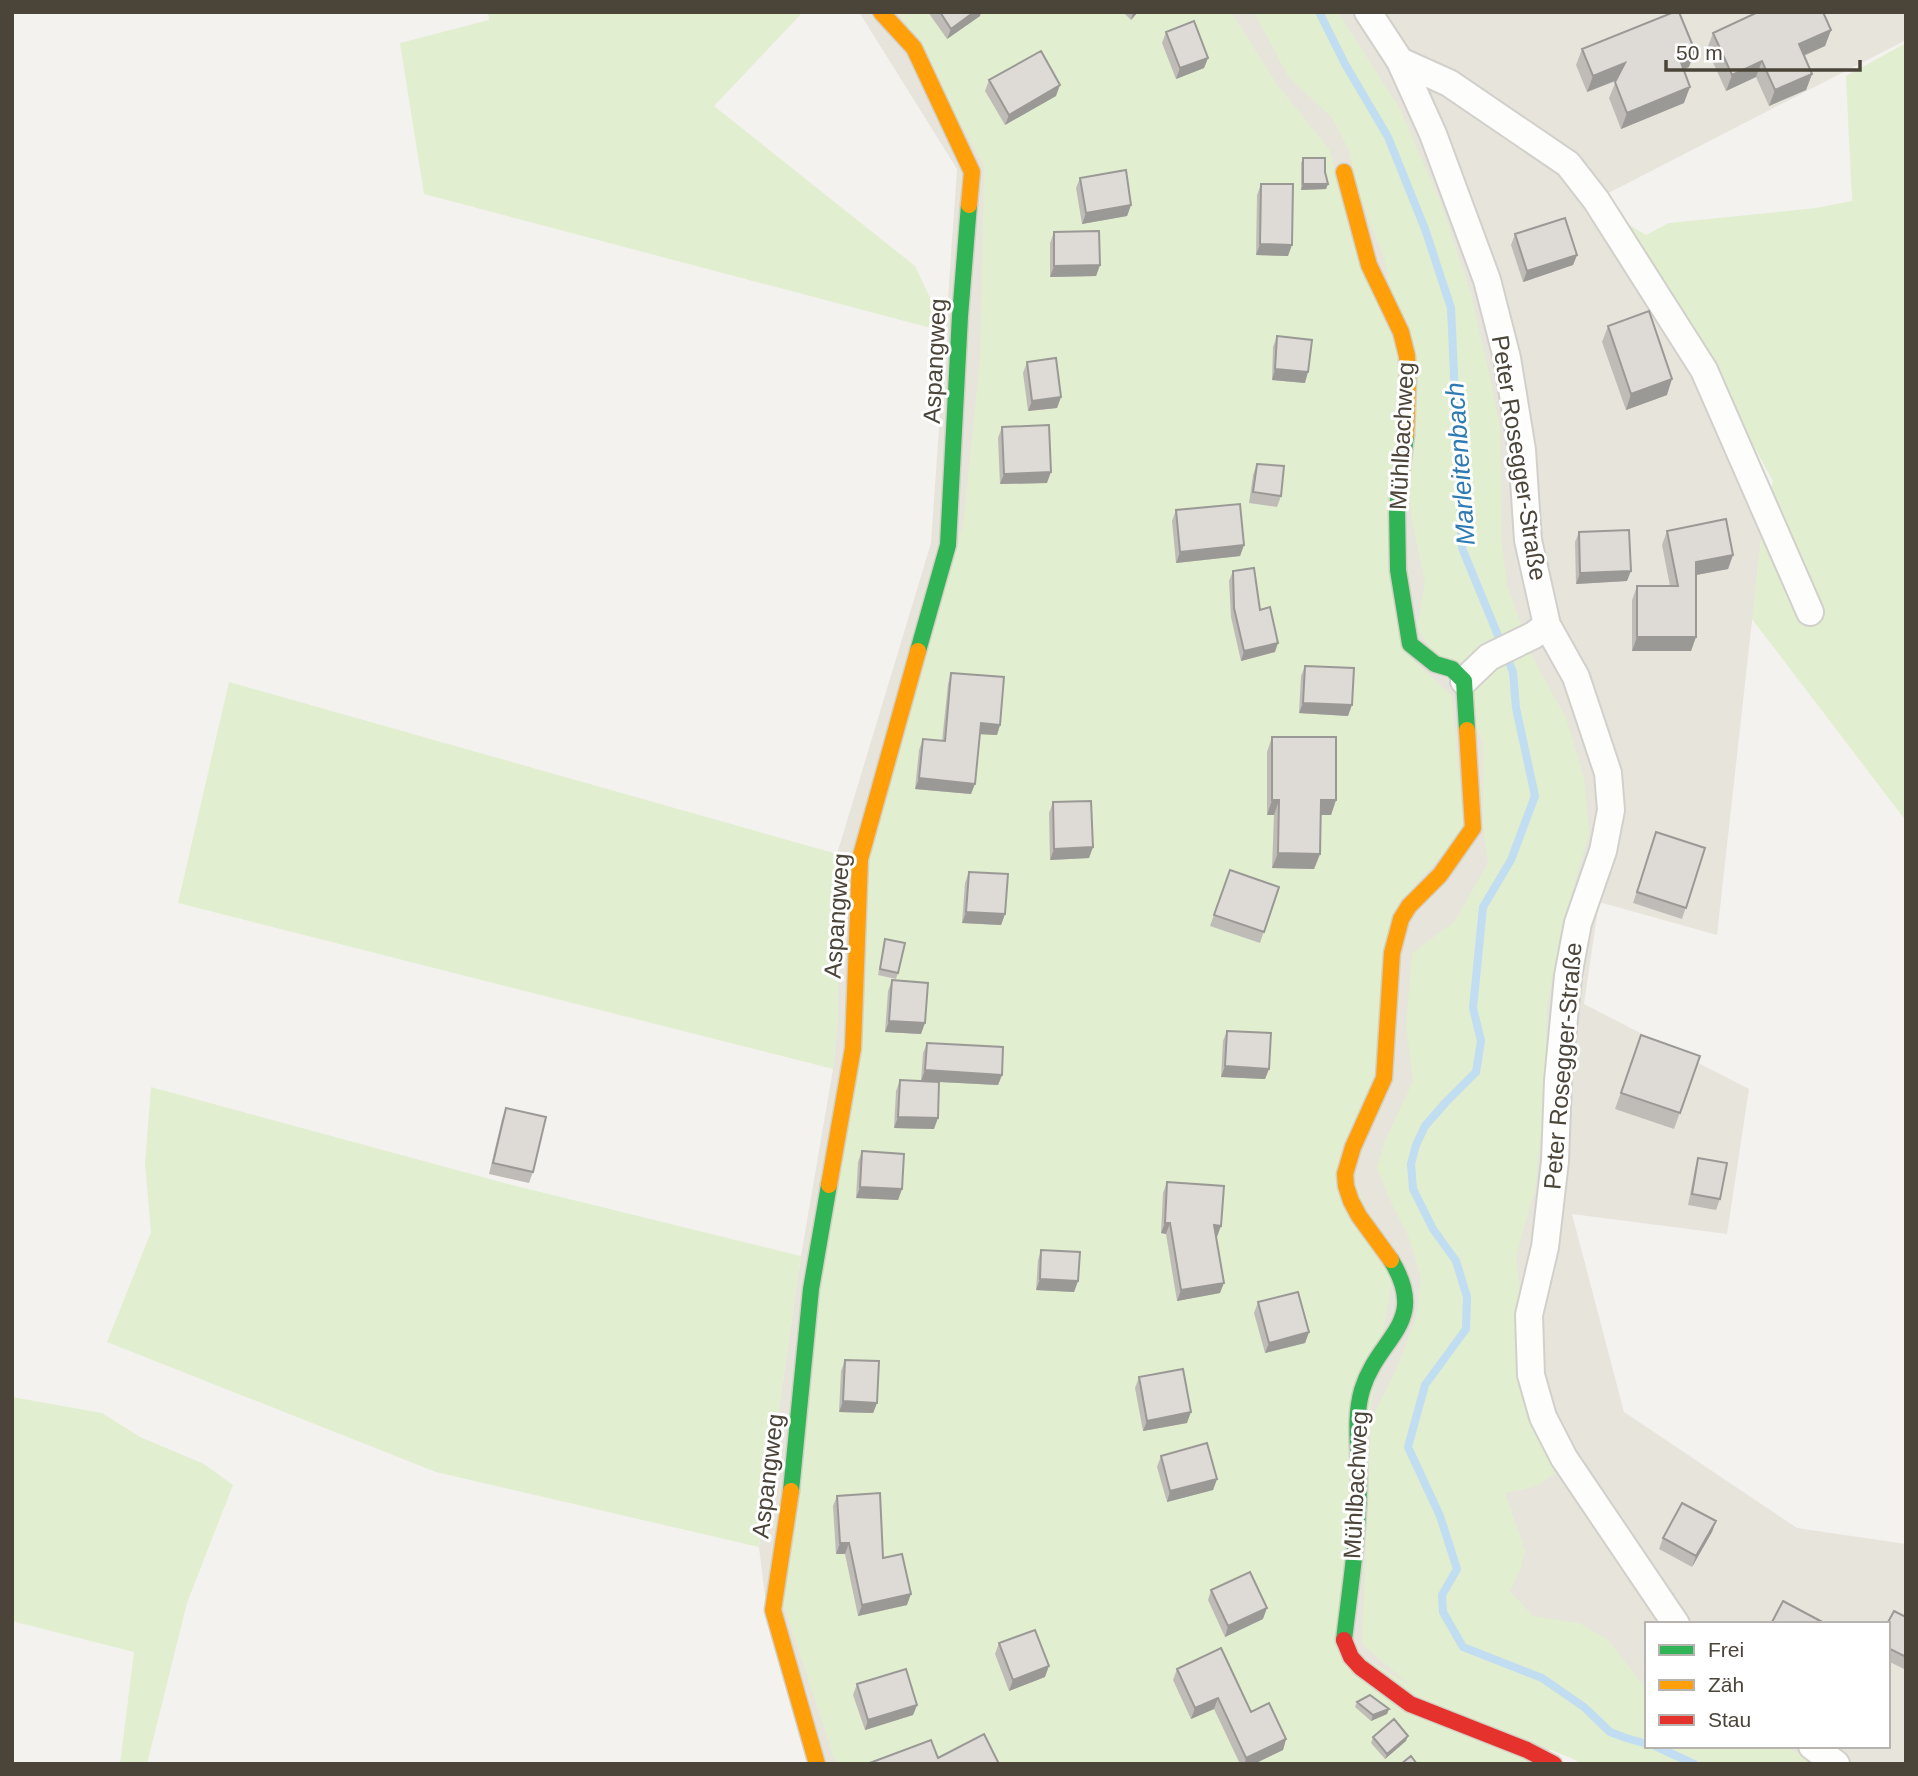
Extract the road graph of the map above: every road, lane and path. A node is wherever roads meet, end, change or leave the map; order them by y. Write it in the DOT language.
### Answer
graph roads {
  1 [pos="881,12"];
  2 [pos="1368,12"];
  3 [pos="1400,61"];
  4 [pos="1344,172"];
  5 [pos="1811,612"];
  6 [pos="1548,625"];
  7 [pos="1464,681"];
  8 [pos="1675,1622"];
  9 [pos="1815,1748"];
  10 [pos="817,1764"];
  11 [pos="1554,1764"];
  12 [pos="1836,1764"];
  1 -- 10 [label="street, Aspangweg"];
  2 -- 3 [label="street, Peter Rosegger-Straße"];
  3 -- 5 [label="street"];
  3 -- 6 [label="street, Peter Rosegger-Straße"];
  4 -- 7 [label="street, Mühlbachweg"];
  6 -- 7 [label="street"];
  6 -- 8 [label="street, Peter Rosegger-Straße"];
  7 -- 11 [label="street, Mühlbachweg"];
  9 -- 12 [label="street"];
}
